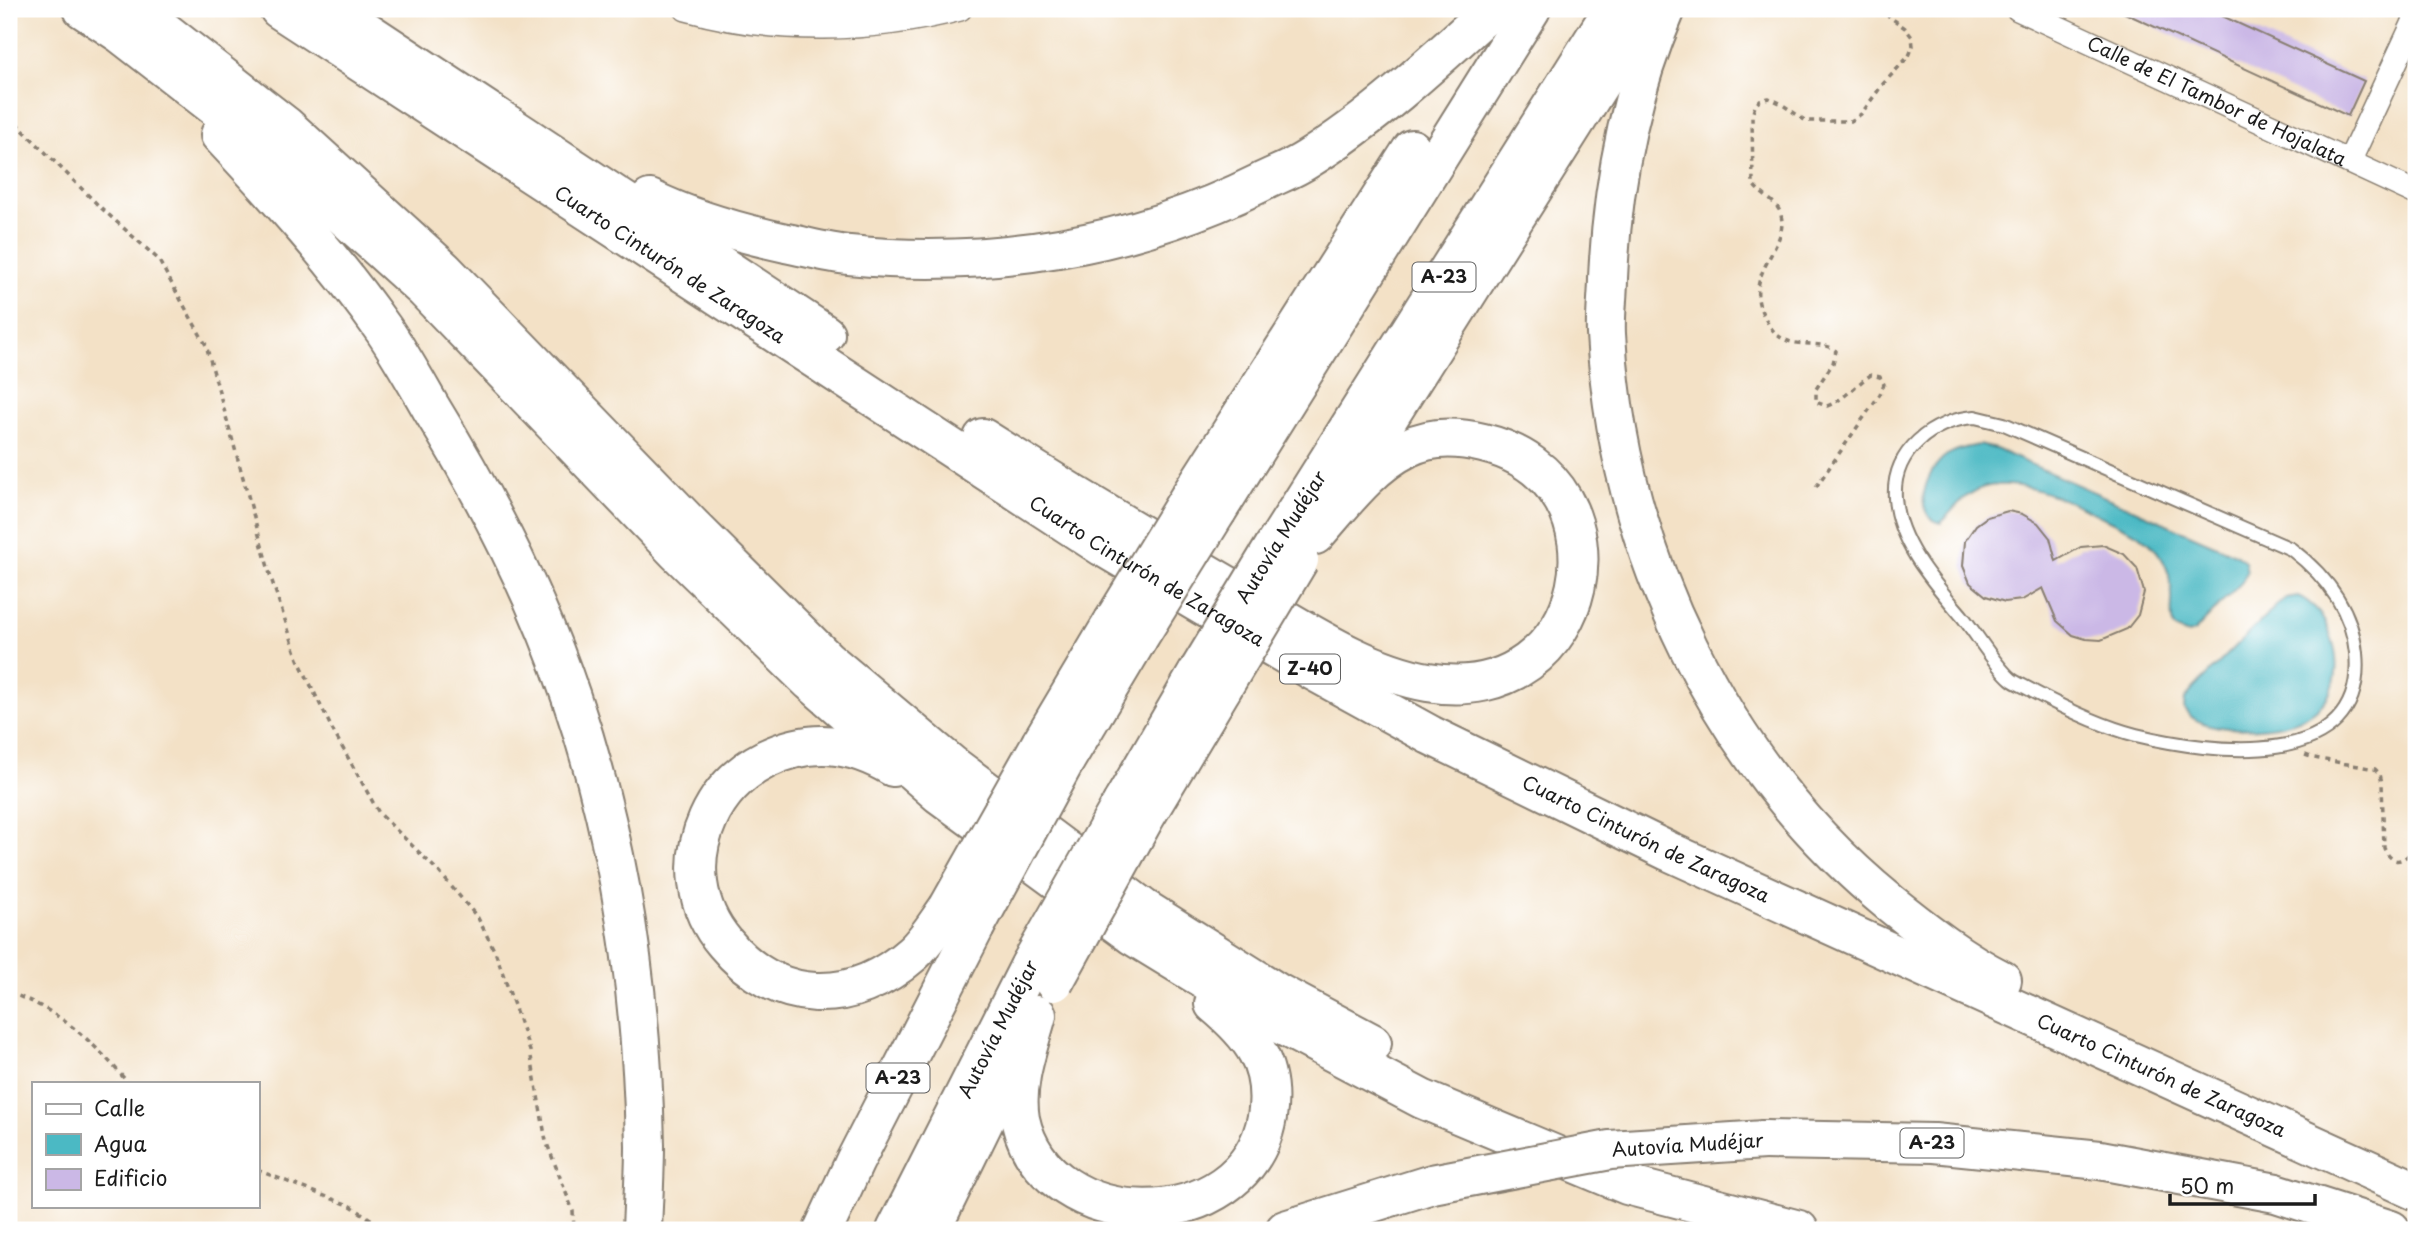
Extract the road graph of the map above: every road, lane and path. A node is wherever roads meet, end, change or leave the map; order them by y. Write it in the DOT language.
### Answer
graph roads {
  1 [pos="66,9"];
  2 [pos="83,9"];
  3 [pos="136,9"];
  4 [pos="279,9"];
  5 [pos="333,9"];
  6 [pos="686,9"];
  7 [pos="960,9"];
  8 [pos="1492,9"];
  9 [pos="1502,9"];
  10 [pos="1531,9"];
  11 [pos="1613,9"];
  12 [pos="1647,9"];
  13 [pos="1666,9"];
  14 [pos="1879,9"];
  15 [pos="2018,9"];
  16 [pos="2416,18"];
  17 [pos="9,116"];
  18 [pos="545,149"];
  19 [pos="2349,162"];
  20 [pos="2416,193"];
  21 [pos="1816,487"];
  22 [pos="1203,504"];
  23 [pos="1296,547"];
  24 [pos="2295,744"];
  25 [pos="939,794"];
  26 [pos="2416,846"];
  27 [pos="962,917"];
  28 [pos="1132,935"];
  29 [pos="1040,987"];
  30 [pos="9,993"];
  31 [pos="127,1082"];
  32 [pos="2375,1170"];
  33 [pos="259,1171"];
  34 [pos="2416,1191"];
  35 [pos="387,1230"];
  36 [pos="574,1230"];
  37 [pos="642,1230"];
  38 [pos="823,1230"];
  39 [pos="896,1230"];
  40 [pos="932,1230"];
  41 [pos="1284,1230"];
  42 [pos="1799,1230"];
  43 [pos="1808,1230"];
  44 [pos="2392,1230"];
  1 -- 37 [label="highway"];
  2 -- 25 [label="highway"];
  3 -- 43 [label="highway"];
  4 -- 32 [label="highway, Cuarto Cinturón de Zaragoza / Z-40"];
  5 -- 18 [label="highway"];
  6 -- 7 [label="street"];
  8 -- 18 [label="highway"];
  9 -- 22 [label="highway"];
  10 -- 22 [label="highway, A-23"];
  11 -- 23 [label="highway, Autovía Mudéjar / A-23"];
  12 -- 23 [label="highway"];
  13 -- 32 [label="highway"];
  14 -- 21 [label="path"];
  15 -- 19 [label="street, Calle de El Tambor de Hojalata"];
  16 -- 19 [label="street"];
  17 -- 36 [label="path"];
  18 -- 23 [label="highway"];
  19 -- 20 [label="street, Calle de El Tambor de Hojalata"];
  22 -- 27 [label="highway, A-23, bridge"];
  23 -- 29 [label="highway, Autovía Mudéjar / A-23, bridge"];
  24 -- 24 [label="lane"];
  24 -- 26 [label="path"];
  25 -- 27 [label="highway"];
  25 -- 28 [label="highway"];
  27 -- 38 [label="highway, A-23"];
  28 -- 29 [label="highway"];
  28 -- 42 [label="highway"];
  29 -- 39 [label="highway, Autovía Mudéjar / A-23"];
  29 -- 40 [label="highway"];
  30 -- 31 [label="path"];
  32 -- 34 [label="highway, Cuarto Cinturón de Zaragoza / Z-40"];
  33 -- 35 [label="path"];
  41 -- 44 [label="highway, Autovía Mudéjar / A-23, bridge"];
}
